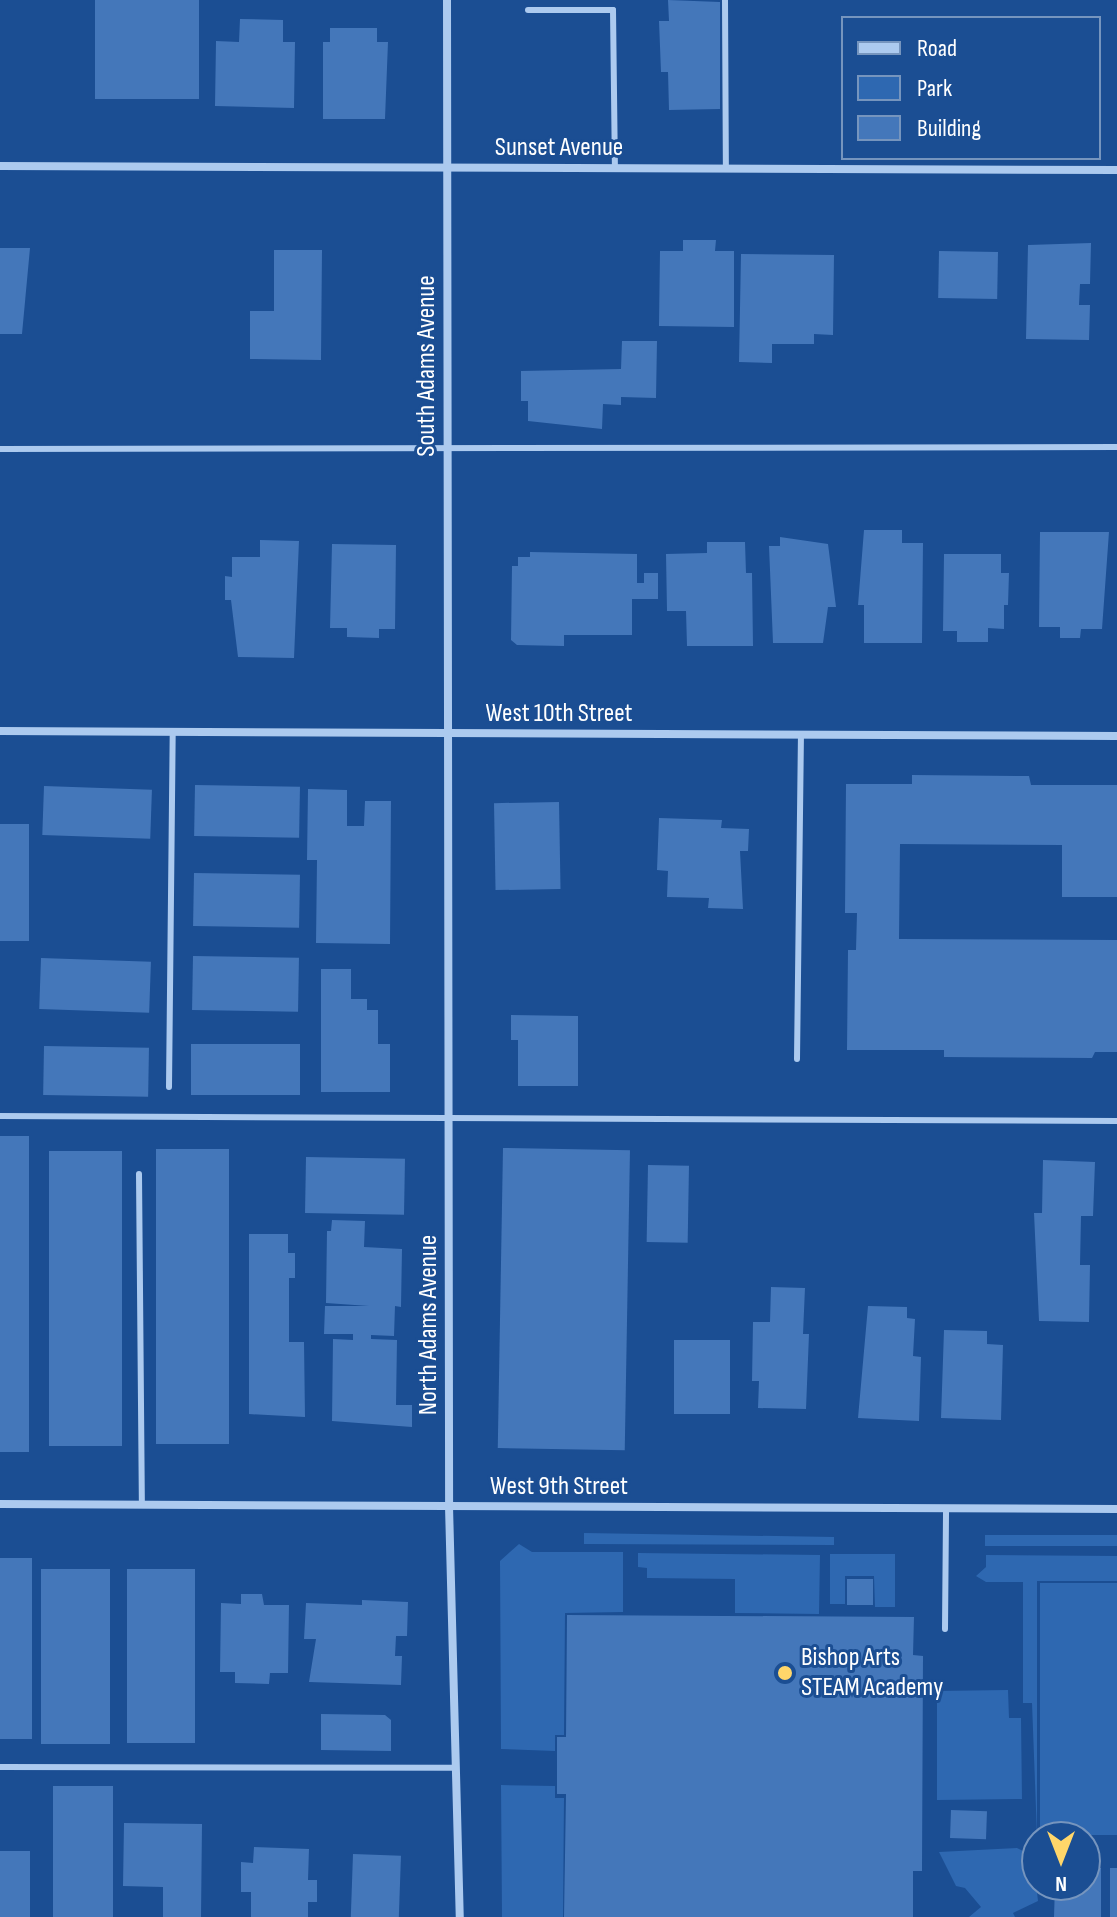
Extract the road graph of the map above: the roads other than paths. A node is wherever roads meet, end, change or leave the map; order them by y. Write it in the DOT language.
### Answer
graph roads {
  1 [pos="447,0"];
  2 [pos="725,0"];
  3 [pos="528,10"];
  4 [pos="0,166"];
  5 [pos="447,167"];
  6 [pos="615,168"];
  7 [pos="726,168"];
  8 [pos="1117,170"];
  9 [pos="1117,447"];
  10 [pos="0,449"];
  11 [pos="447,451"];
  12 [pos="0,731"];
  13 [pos="173,733"];
  14 [pos="447,733"];
  15 [pos="801,735"];
  16 [pos="1117,736"];
  17 [pos="797,1059"];
  18 [pos="169,1087"];
  19 [pos="448,1115"];
  20 [pos="0,1116"];
  21 [pos="1117,1121"];
  22 [pos="139,1174"];
  23 [pos="0,1504"];
  24 [pos="142,1504"];
  25 [pos="449,1506"];
  26 [pos="946,1509"];
  27 [pos="1117,1509"];
  28 [pos="945,1629"];
  29 [pos="0,1767"];
  30 [pos="456,1768"];
  31 [pos="460,1917"];
  1 -- 5 [label="street, South Adams Avenue"];
  2 -- 7 [label="lane"];
  3 -- 6 [label="lane"];
  4 -- 5 [label="street, Sunset Avenue"];
  5 -- 6 [label="street, Sunset Avenue"];
  5 -- 11 [label="street, South Adams Avenue"];
  6 -- 7 [label="street, Sunset Avenue"];
  7 -- 8 [label="street, Sunset Avenue"];
  9 -- 11 [label="lane"];
  10 -- 11 [label="lane"];
  11 -- 14 [label="street, South Adams Avenue"];
  12 -- 13 [label="street, West 10th Street"];
  13 -- 14 [label="street, West 10th Street"];
  13 -- 18 [label="lane"];
  14 -- 15 [label="street, West 10th Street"];
  14 -- 19 [label="street, North Adams Avenue"];
  15 -- 16 [label="street, West 10th Street"];
  15 -- 17 [label="lane"];
  19 -- 20 [label="lane"];
  19 -- 21 [label="lane"];
  19 -- 25 [label="street, North Adams Avenue"];
  22 -- 24 [label="lane"];
  23 -- 24 [label="street, West 9th Street"];
  24 -- 25 [label="street, West 9th Street"];
  25 -- 26 [label="street, West 9th Street"];
  25 -- 30 [label="street, North Adams Avenue"];
  26 -- 27 [label="street, West 9th Street"];
  26 -- 28 [label="lane"];
  29 -- 30 [label="lane"];
  30 -- 31 [label="street, North Adams Avenue"];
}
